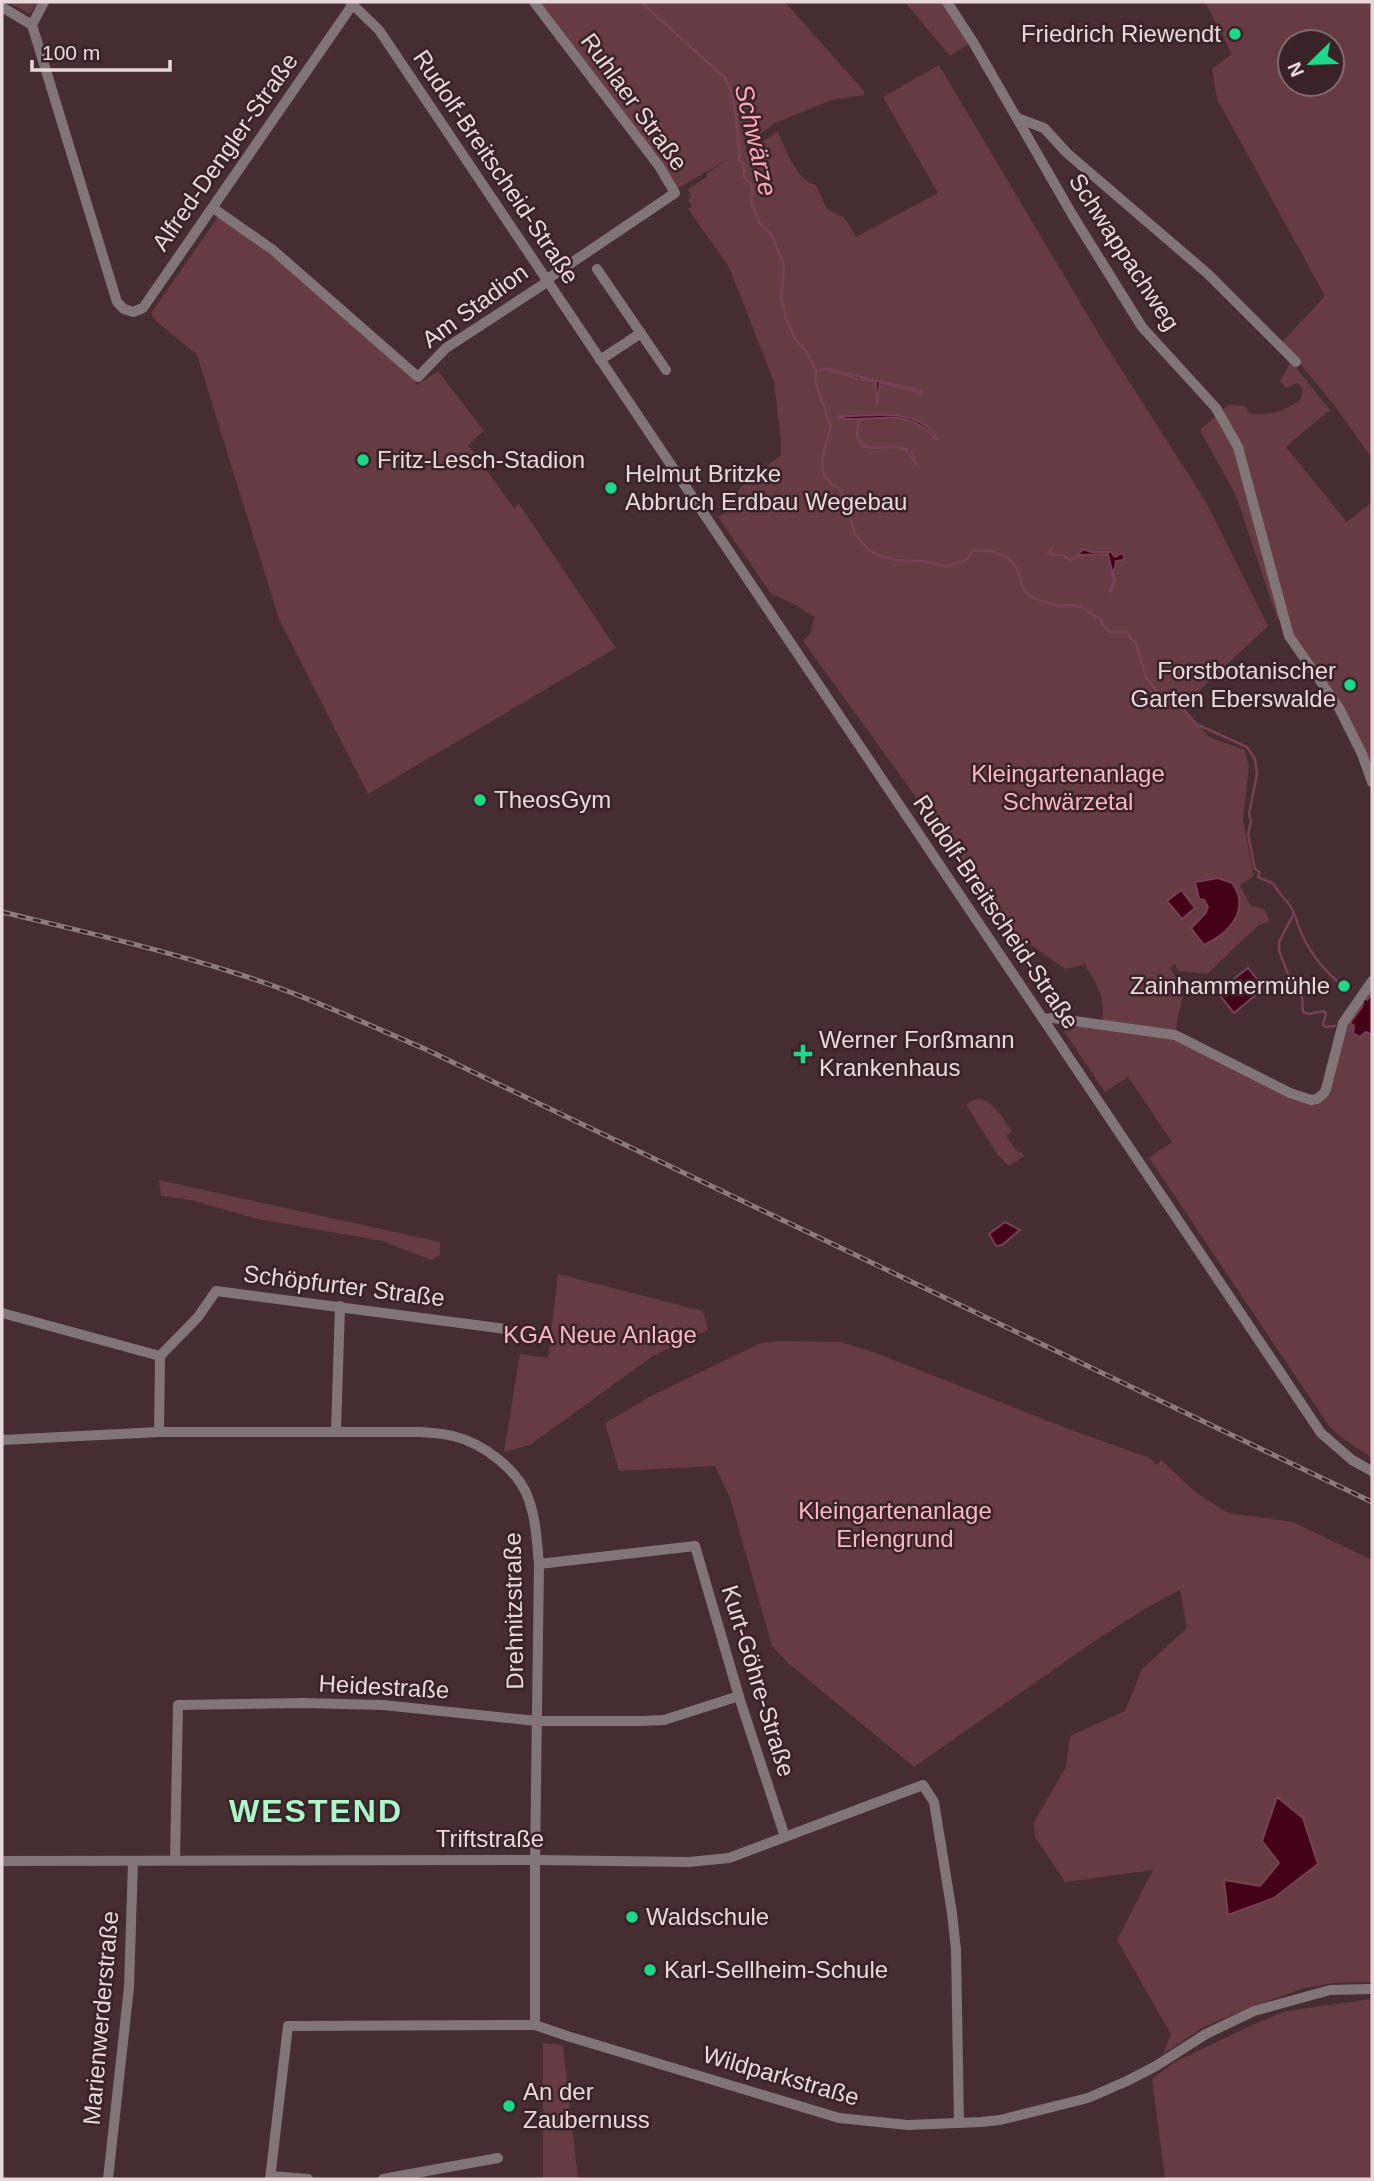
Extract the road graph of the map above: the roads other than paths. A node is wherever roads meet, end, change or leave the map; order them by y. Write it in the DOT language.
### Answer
graph roads {
  1 [pos="44,2"];
  2 [pos="534,2"];
  3 [pos="947,2"];
  4 [pos="351,3"];
  5 [pos="2,7"];
  6 [pos="32,25"];
  7 [pos="1017,118"];
  8 [pos="675,193"];
  9 [pos="213,208"];
  10 [pos="597,269"];
  11 [pos="546,281"];
  12 [pos="641,333"];
  13 [pos="600,360"];
  14 [pos="1296,362"];
  15 [pos="666,370"];
  16 [pos="1372,782"];
  17 [pos="1370,984"];
  18 [pos="1043,1019"];
  19 [pos="340,1306"];
  20 [pos="2,1313"];
  21 [pos="506,1329"];
  22 [pos="160,1356"];
  23 [pos="159,1432"];
  24 [pos="336,1432"];
  25 [pos="2,1440"];
  26 [pos="1372,1471"];
  27 [pos="539,1564"];
  28 [pos="739,1696"];
  29 [pos="537,1721"];
  30 [pos="785,1837"];
  31 [pos="175,1860"];
  32 [pos="535,1860"];
  33 [pos="2,1861"];
  34 [pos="133,1861"];
  35 [pos="1372,1989"];
  36 [pos="535,2025"];
  37 [pos="959,2123"];
  38 [pos="498,2158"];
  39 [pos="270,2177"];
  40 [pos="108,2179"];
  41 [pos="308,2179"];
  42 [pos="383,2179"];
  1 -- 6 [label="street"];
  2 -- 8 [label="street, Ruhlaer Straße"];
  3 -- 7 [label="street, Schwappachweg"];
  4 -- 9 [label="street, Alfred-Dengler-Straße"];
  4 -- 11 [label="street, Rudolf-Breitscheid-Straße"];
  5 -- 6 [label="street"];
  6 -- 9 [label="street, Alfred-Dengler-Straße"];
  7 -- 14 [label="street, Schwappachweg"];
  7 -- 16 [label="street, Schwappachweg"];
  8 -- 11 [label="street, Am Stadion"];
  9 -- 11 [label="street, Am Stadion"];
  10 -- 12 [label="street, Rudolf-Breitscheid-Straße"];
  11 -- 13 [label="street, Rudolf-Breitscheid-Straße"];
  12 -- 13 [label="street"];
  12 -- 15 [label="street, Rudolf-Breitscheid-Straße"];
  13 -- 18 [label="street, Rudolf-Breitscheid-Straße"];
  17 -- 18 [label="street"];
  18 -- 26 [label="street, Rudolf-Breitscheid-Straße"];
  19 -- 21 [label="street, Schöpfurter Straße"];
  19 -- 22 [label="street, Schöpfurter Straße"];
  19 -- 24 [label="street"];
  20 -- 22 [label="street"];
  22 -- 23 [label="street"];
  23 -- 24 [label="street, Drehnitzstraße"];
  23 -- 25 [label="street, Drehnitzstraße"];
  24 -- 27 [label="street, Drehnitzstraße"];
  27 -- 28 [label="street, Kurt-Göhre-Straße"];
  27 -- 29 [label="street, Drehnitzstraße"];
  28 -- 29 [label="street, Heidestraße"];
  28 -- 30 [label="street, Kurt-Göhre-Straße"];
  29 -- 31 [label="street, Heidestraße"];
  29 -- 32 [label="street, Drehnitzstraße"];
  30 -- 32 [label="street, Triftstraße"];
  30 -- 37 [label="street, Triftstraße"];
  31 -- 32 [label="street, Triftstraße"];
  31 -- 34 [label="street, Triftstraße"];
  32 -- 36 [label="street, Drehnitzstraße"];
  33 -- 34 [label="street, Triftstraße"];
  34 -- 40 [label="street, Marienwerderstraße"];
  35 -- 37 [label="street, Wildparkstraße"];
  36 -- 37 [label="street, Wildparkstraße"];
  36 -- 39 [label="street, Wildparkstraße"];
  38 -- 42 [label="street"];
  39 -- 41 [label="street"];
}
